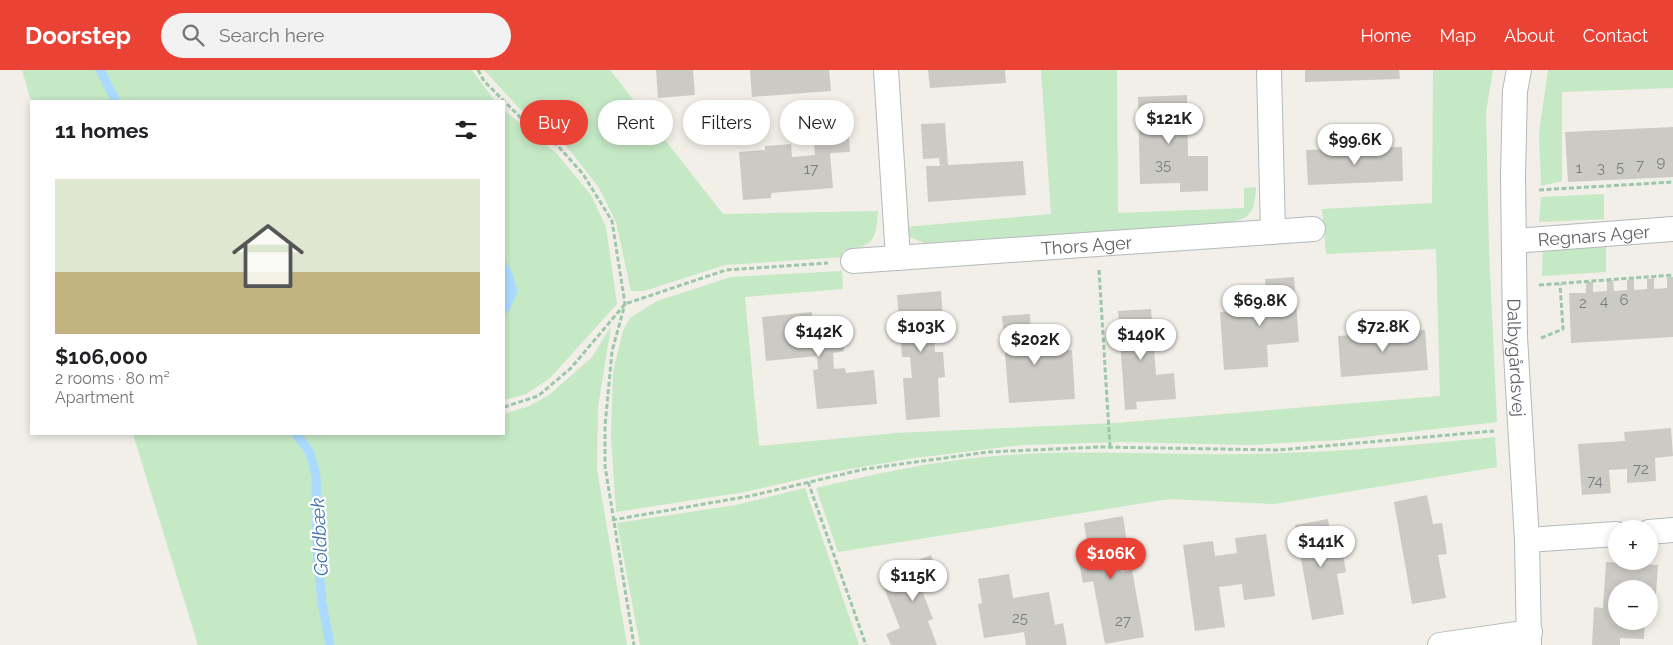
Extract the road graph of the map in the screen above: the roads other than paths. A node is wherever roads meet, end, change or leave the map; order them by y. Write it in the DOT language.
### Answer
graph roads {
  1 [pos="886,70"];
  2 [pos="1269,70"];
  3 [pos="1519,70"];
  4 [pos="1313,229"];
  5 [pos="1673,229"];
  6 [pos="1273,232"];
  7 [pos="1514,241"];
  8 [pos="898,258"];
  9 [pos="853,261"];
  10 [pos="1673,530"];
  11 [pos="1658,531"];
  12 [pos="1608,535"];
  13 [pos="1527,540"];
  14 [pos="1530,638"];
  15 [pos="1440,645"];
  1 -- 8 [label="street"];
  2 -- 6 [label="street"];
  3 -- 7 [label="street, Dalbygårdsvej"];
  4 -- 6 [label="street, Thors Ager"];
  5 -- 7 [label="street, Regnars Ager"];
  6 -- 8 [label="street, Thors Ager"];
  7 -- 13 [label="street, Dalbygårdsvej"];
  8 -- 9 [label="street, Thors Ager"];
  10 -- 11 [label="street"];
  12 -- 13 [label="street"];
  13 -- 14 [label="street, Dalbygårdsvej"];
  14 -- 15 [label="street"];
}
